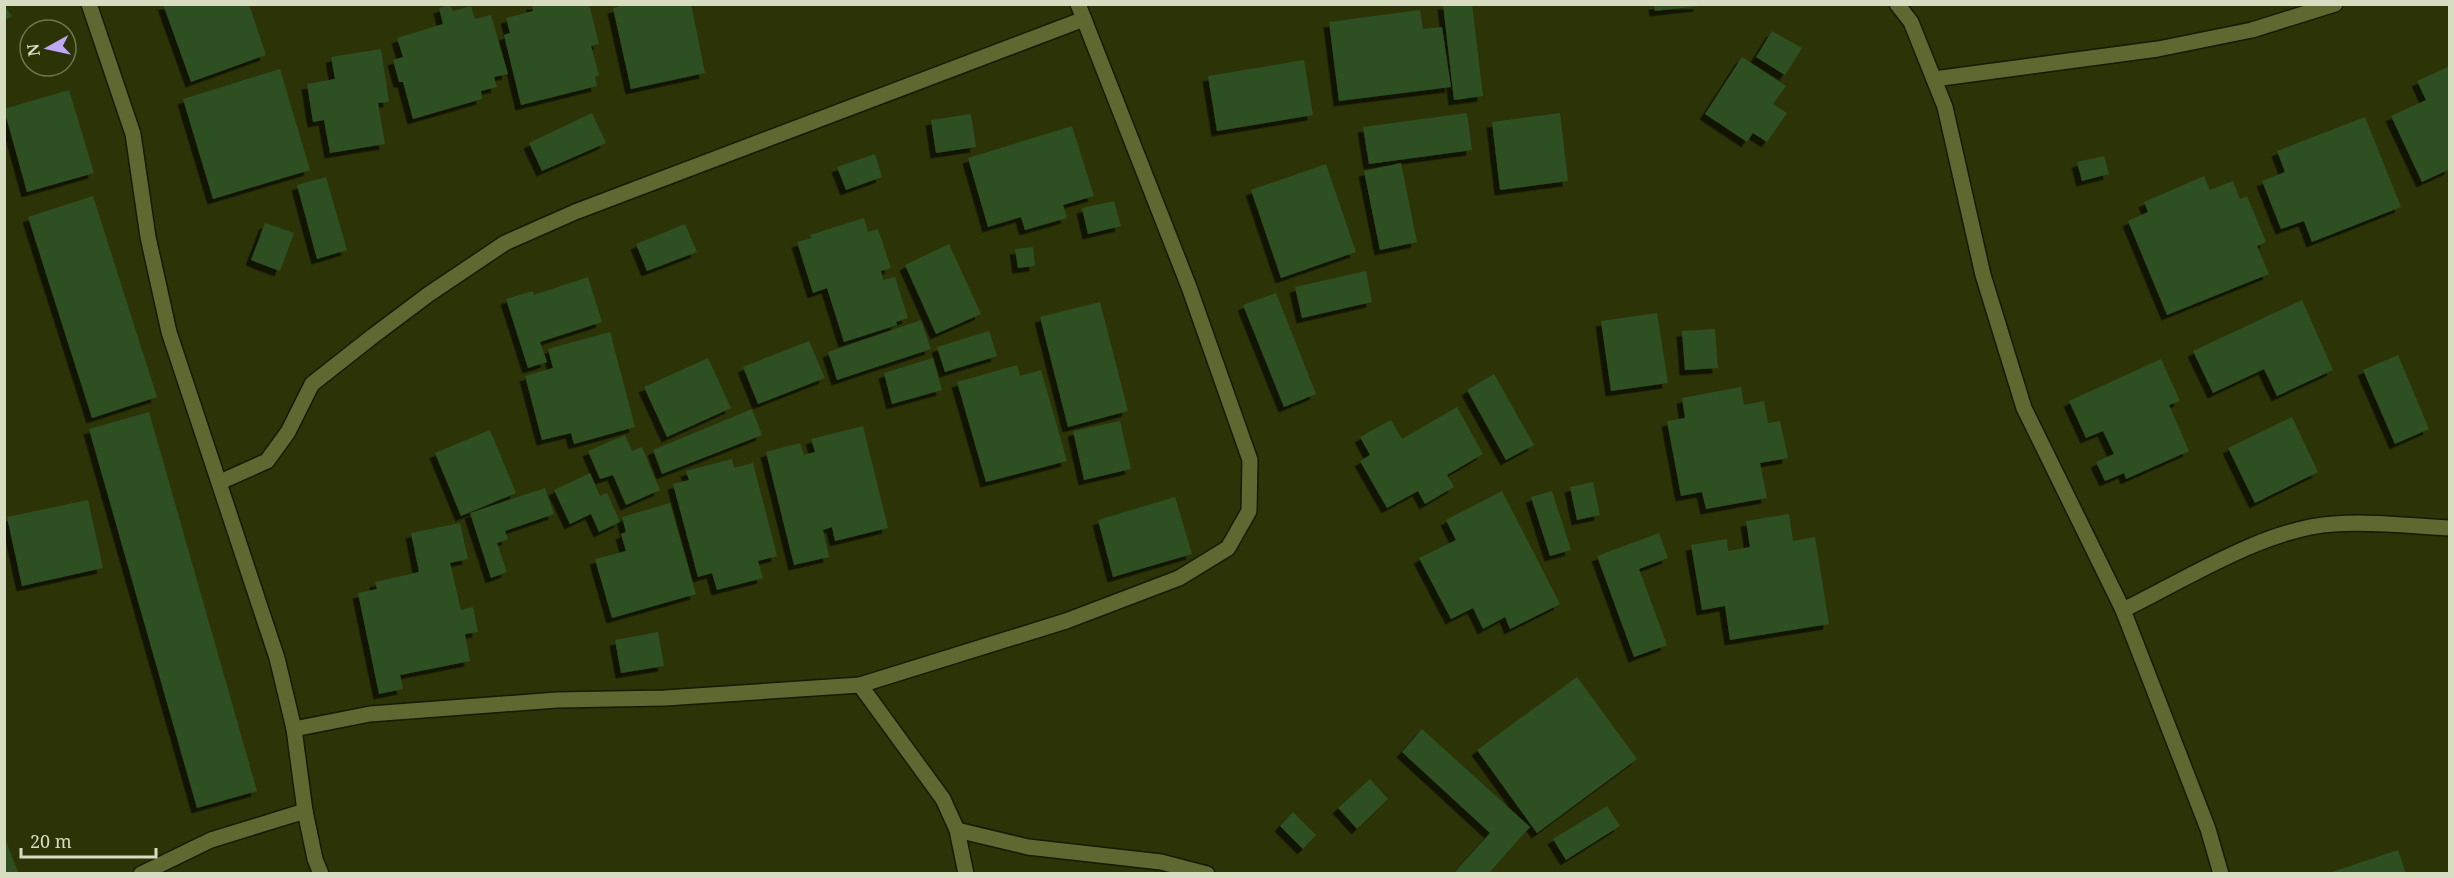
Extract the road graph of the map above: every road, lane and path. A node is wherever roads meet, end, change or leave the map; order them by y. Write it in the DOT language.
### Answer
graph roads {
  1 [pos="89,4"];
  2 [pos="1078,4"];
  3 [pos="1897,4"];
  4 [pos="2335,4"];
  5 [pos="1084,19"];
  6 [pos="1934,79"];
  7 [pos="220,482"];
  8 [pos="2450,528"];
  9 [pos="2123,610"];
  10 [pos="860,685"];
  11 [pos="294,729"];
  12 [pos="305,811"];
  13 [pos="957,830"];
  14 [pos="141,873"];
  15 [pos="321,873"];
  16 [pos="966,873"];
  17 [pos="1207,873"];
  18 [pos="2221,873"];
  1 -- 7 [label="street"];
  2 -- 5 [label="street"];
  3 -- 6 [label="street"];
  4 -- 6 [label="street"];
  5 -- 7 [label="street"];
  5 -- 10 [label="street"];
  6 -- 9 [label="street"];
  7 -- 11 [label="street"];
  8 -- 9 [label="street"];
  9 -- 18 [label="street"];
  10 -- 11 [label="street"];
  10 -- 13 [label="street"];
  11 -- 12 [label="street"];
  12 -- 14 [label="street"];
  12 -- 15 [label="street"];
  13 -- 16 [label="street"];
  13 -- 17 [label="street"];
}
